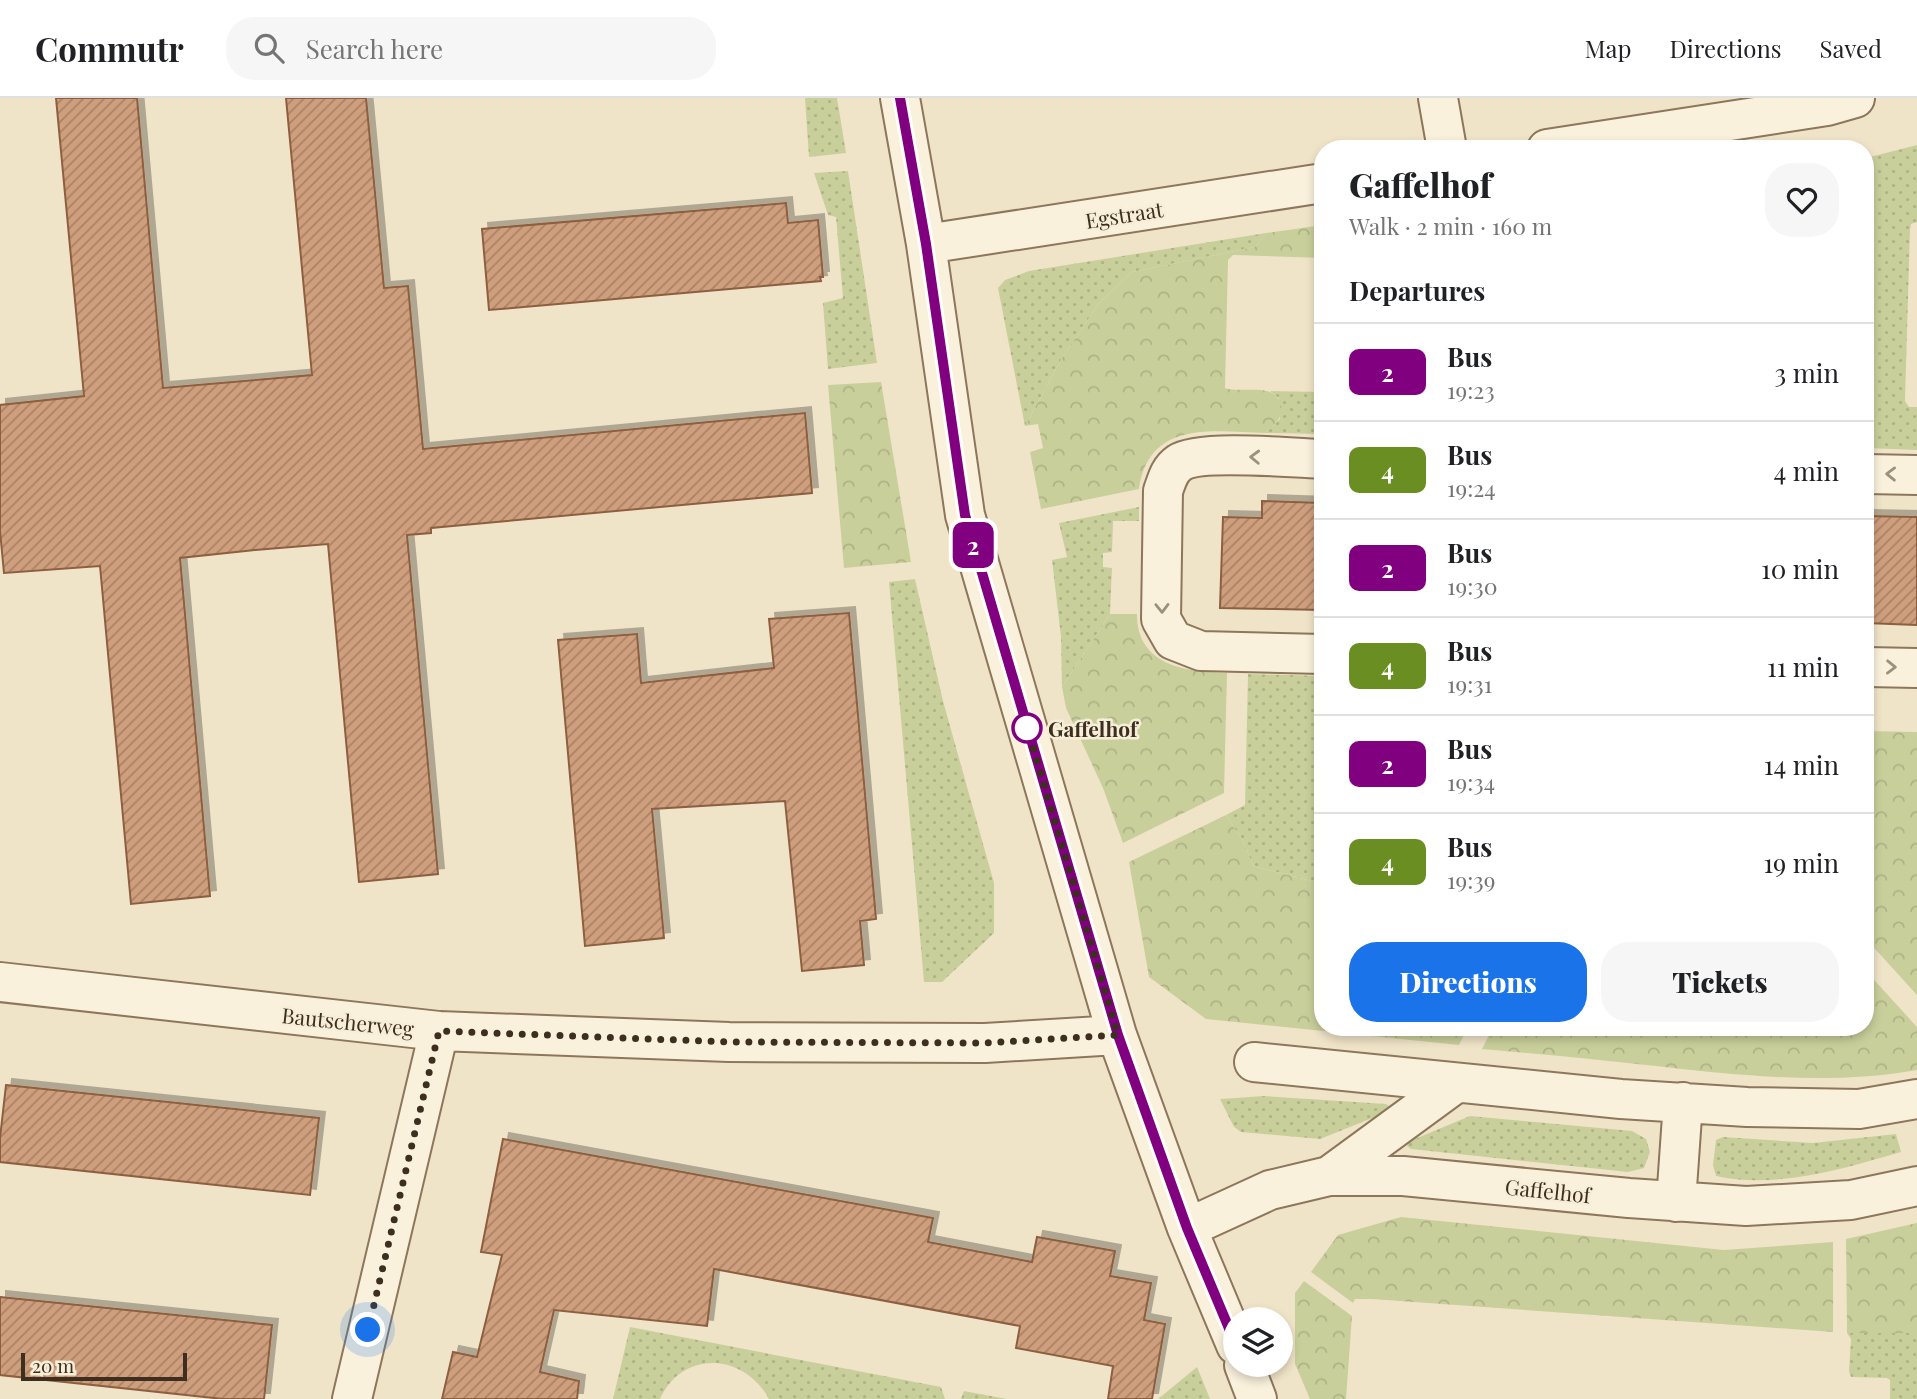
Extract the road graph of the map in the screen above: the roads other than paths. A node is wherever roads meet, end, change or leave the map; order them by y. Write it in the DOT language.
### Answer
graph roads {
  1 [pos="900,98"];
  2 [pos="1438,98"];
  3 [pos="1855,98"];
  4 [pos="1445,140"];
  5 [pos="1606,140"];
  6 [pos="1314,184"];
  7 [pos="926,244"];
  8 [pos="1314,459"];
  9 [pos="1874,474"];
  10 [pos="1917,475"];
  11 [pos="1314,654"];
  12 [pos="1874,667"];
  13 [pos="1917,668"];
  14 [pos="0,982"];
  15 [pos="439,1031"];
  16 [pos="1118,1035"];
  17 [pos="1254,1062"];
  18 [pos="1456,1083"];
  19 [pos="1917,1098"];
  20 [pos="1683,1102"];
  21 [pos="1329,1176"];
  22 [pos="1917,1186"];
  23 [pos="1676,1202"];
  24 [pos="1187,1228"];
  25 [pos="1223,1314"];
  26 [pos="1249,1377"];
  27 [pos="352,1399"];
  28 [pos="1257,1399"];
  1 -- 7 [label="street"];
  2 -- 4 [label="street"];
  3 -- 5 [label="street"];
  6 -- 7 [label="street, Egstraat"];
  7 -- 16 [label="street"];
  8 -- 11 [label="street, one-way"];
  10 -- 9 [label="street, one-way"];
  12 -- 13 [label="street, one-way"];
  14 -- 15 [label="street, Bautscherweg"];
  15 -- 16 [label="street, Bautscherweg"];
  15 -- 27 [label="street"];
  16 -- 24 [label="street"];
  17 -- 18 [label="street"];
  18 -- 20 [label="street"];
  18 -- 21 [label="street"];
  19 -- 20 [label="street"];
  20 -- 23 [label="street"];
  21 -- 23 [label="street, Gaffelhof"];
  21 -- 24 [label="street, Gaffelhof"];
  22 -- 23 [label="street, Gaffelhof"];
  24 -- 25 [label="street"];
  26 -- 28 [label="street"];
}
